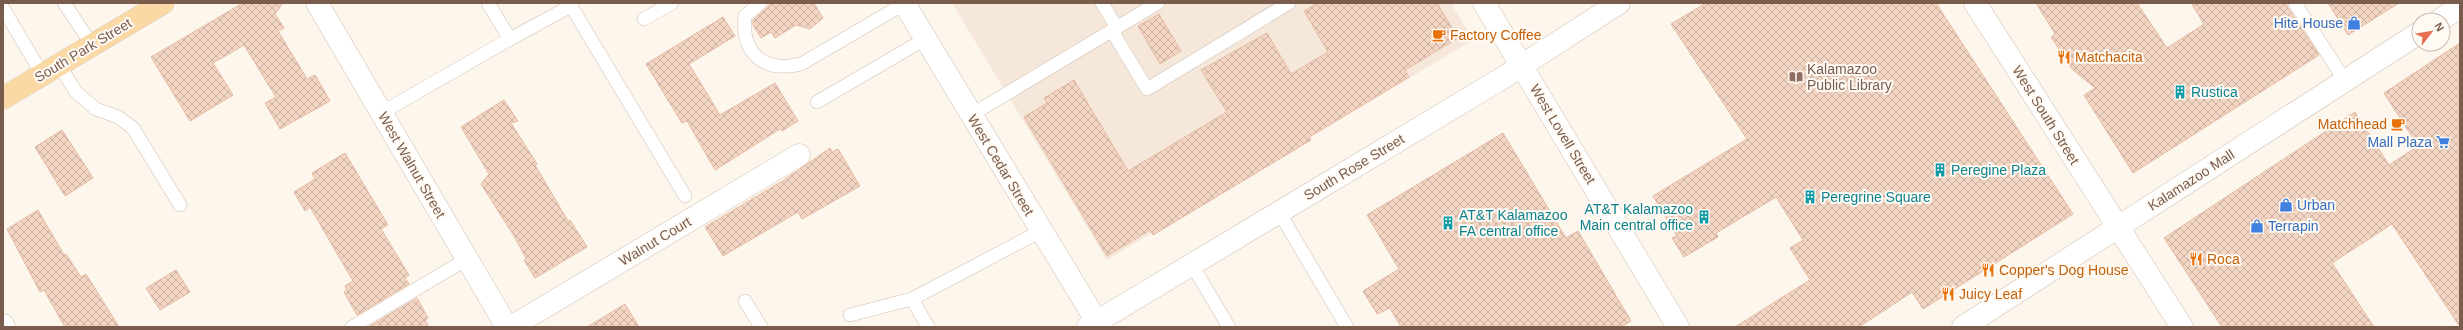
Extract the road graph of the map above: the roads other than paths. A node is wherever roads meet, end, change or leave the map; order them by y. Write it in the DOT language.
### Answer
graph roads {
  1 [pos="64,3"];
  2 [pos="163,3"];
  3 [pos="317,3"];
  4 [pos="488,3"];
  5 [pos="672,3"];
  6 [pos="760,3"];
  7 [pos="1102,3"];
  8 [pos="1158,3"];
  9 [pos="1289,3"];
  10 [pos="1484,3"];
  11 [pos="1619,3"];
  12 [pos="1975,3"];
  13 [pos="2295,3"];
  14 [pos="904,4"];
  15 [pos="2460,7"];
  16 [pos="3,8"];
  17 [pos="2451,13"];
  18 [pos="644,19"];
  19 [pos="1114,29"];
  20 [pos="2411,38"];
  21 [pos="925,39"];
  22 [pos="510,40"];
  23 [pos="92,45"];
  24 [pos="1522,65"];
  25 [pos="50,70"];
  26 [pos="2345,81"];
  27 [pos="3,98"];
  28 [pos="817,102"];
  29 [pos="381,113"];
  30 [pos="971,115"];
  31 [pos="799,155"];
  32 [pos="686,196"];
  33 [pos="180,205"];
  34 [pos="1279,212"];
  35 [pos="2118,226"];
  36 [pos="1041,231"];
  37 [pos="467,260"];
  38 [pos="1192,265"];
  39 [pos="912,299"];
  40 [pos="745,301"];
  41 [pos="850,315"];
  42 [pos="1095,325"];
  43 [pos="352,327"];
  44 [pos="507,327"];
  45 [pos="511,327"];
  46 [pos="762,327"];
  47 [pos="928,327"];
  48 [pos="1229,327"];
  49 [pos="1347,327"];
  50 [pos="1678,327"];
  51 [pos="1963,327"];
  52 [pos="2182,327"];
  1 -- 23 [label="lane"];
  2 -- 23 [label="main road, South Park Street"];
  3 -- 29 [label="street, West Walnut Street"];
  4 -- 22 [label="lane"];
  5 -- 18 [label="lane"];
  6 -- 14 [label="lane"];
  7 -- 19 [label="lane"];
  8 -- 19 [label="lane"];
  9 -- 19 [label="lane"];
  10 -- 24 [label="street, West Lovell Street"];
  11 -- 24 [label="street, South Rose Street"];
  12 -- 35 [label="street, West South Street"];
  13 -- 26 [label="lane"];
  14 -- 21 [label="street, West Cedar Street"];
  15 -- 17 [label="street"];
  16 -- 25 [label="lane"];
  19 -- 30 [label="lane"];
  20 -- 26 [label="street, Kalamazoo Mall"];
  21 -- 28 [label="lane"];
  21 -- 30 [label="street, West Cedar Street"];
  22 -- 29 [label="lane"];
  22 -- 32 [label="lane"];
  23 -- 25 [label="main road, South Park Street"];
  24 -- 34 [label="street, South Rose Street"];
  24 -- 50 [label="street, West Lovell Street"];
  25 -- 27 [label="main road, South Park Street"];
  25 -- 33 [label="lane"];
  26 -- 35 [label="street, Kalamazoo Mall"];
  29 -- 37 [label="street, West Walnut Street"];
  30 -- 36 [label="street, West Cedar Street"];
  31 -- 45 [label="street, Walnut Court"];
  34 -- 38 [label="street, South Rose Street"];
  34 -- 49 [label="lane"];
  35 -- 51 [label="street, Kalamazoo Mall"];
  35 -- 52 [label="street, West South Street"];
  36 -- 39 [label="lane"];
  36 -- 42 [label="street, West Cedar Street"];
  37 -- 43 [label="lane"];
  37 -- 44 [label="street, West Walnut Street"];
  38 -- 42 [label="street, South Rose Street"];
  38 -- 48 [label="lane"];
  39 -- 41 [label="lane"];
  39 -- 47 [label="lane"];
  40 -- 46 [label="lane"];
}
